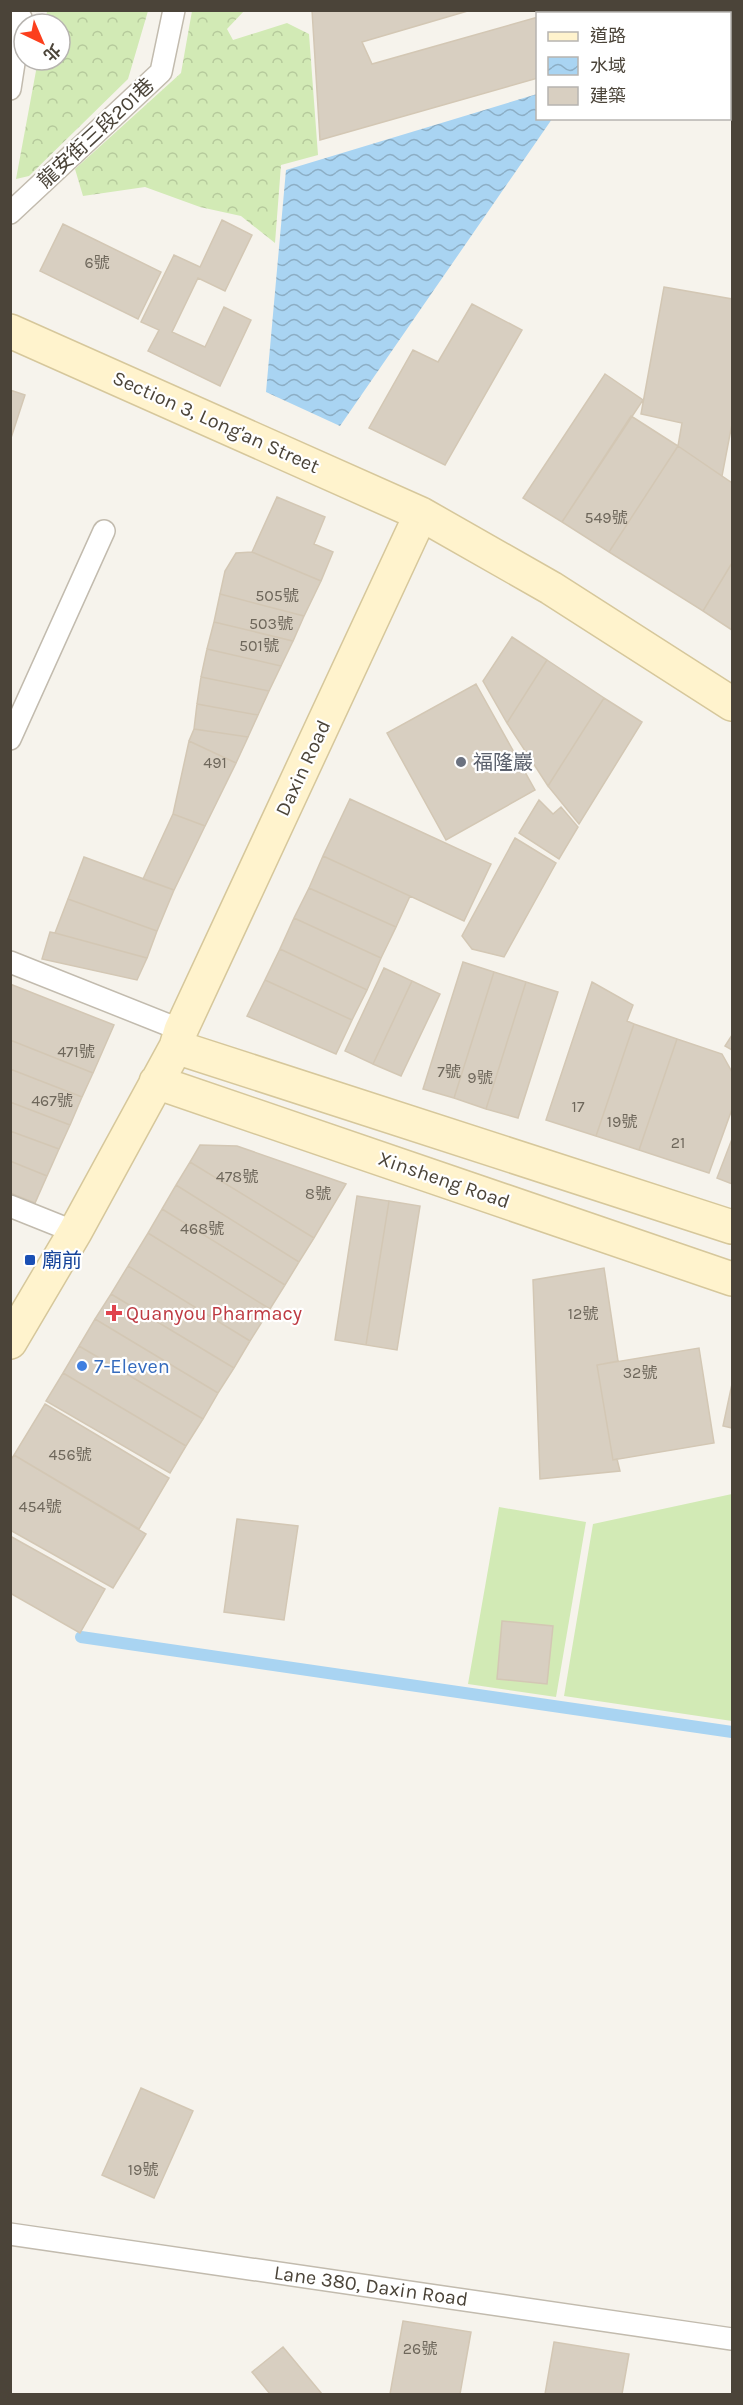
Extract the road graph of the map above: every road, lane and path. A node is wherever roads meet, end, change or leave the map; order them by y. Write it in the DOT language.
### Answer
graph roads {
  1 [pos="13,10"];
  2 [pos="174,10"];
  3 [pos="10,88"];
  4 [pos="11,212"];
  5 [pos="10,331"];
  6 [pos="421,514"];
  7 [pos="104,531"];
  8 [pos="732,704"];
  9 [pos="10,740"];
  10 [pos="10,963"];
  11 [pos="178,1038"];
  12 [pos="156,1082"];
  13 [pos="10,1206"];
  14 [pos="732,1227"];
  15 [pos="75,1232"];
  16 [pos="732,1279"];
  17 [pos="10,1342"];
  18 [pos="10,2234"];
  19 [pos="732,2339"];
  1 -- 3 [label="lane"];
  2 -- 4 [label="lane, 龍安街三段201巷"];
  5 -- 6 [label="main road, Section 3, Long'an Street"];
  6 -- 8 [label="main road"];
  6 -- 11 [label="main road, Daxin Road"];
  7 -- 9 [label="lane"];
  10 -- 11 [label="lane"];
  11 -- 12 [label="main road, Daxin Road"];
  11 -- 14 [label="main road"];
  12 -- 15 [label="main road, Daxin Road"];
  12 -- 16 [label="main road, Xinsheng Road"];
  13 -- 15 [label="lane"];
  15 -- 17 [label="main road, Daxin Road"];
  18 -- 19 [label="lane, Lane 380, Daxin Road"];
}
